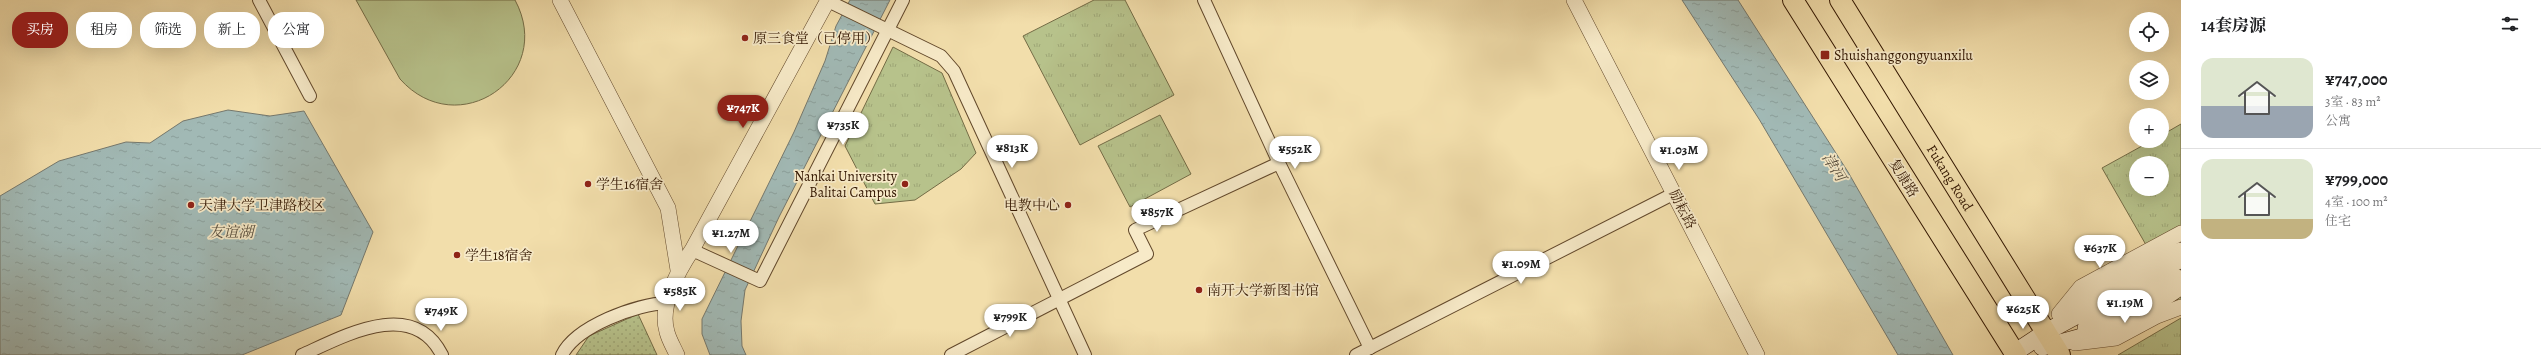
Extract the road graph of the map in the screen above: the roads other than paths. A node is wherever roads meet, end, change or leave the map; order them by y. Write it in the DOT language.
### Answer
graph roads {
  1 [pos="259,0"];
  2 [pos="560,0"];
  3 [pos="903,0"];
  4 [pos="1204,0"];
  5 [pos="1574,0"];
  6 [pos="1793,0"];
  7 [pos="1840,0"];
  8 [pos="827,1"];
  9 [pos="889,29"];
  10 [pos="310,96"];
  11 [pos="1279,163"];
  12 [pos="1675,193"];
  13 [pos="2181,233"];
  14 [pos="692,250"];
  15 [pos="2181,251"];
  16 [pos="2181,259"];
  17 [pos="678,270"];
  18 [pos="2181,276"];
  19 [pos="2181,286"];
  20 [pos="1058,299"];
  21 [pos="667,303"];
  22 [pos="2181,307"];
  23 [pos="2054,344"];
  24 [pos="1370,348"];
  25 [pos="2014,354"];
  26 [pos="302,355"];
  27 [pos="442,355"];
  28 [pos="562,355"];
  29 [pos="677,355"];
  30 [pos="951,355"];
  31 [pos="1085,355"];
  32 [pos="1356,355"];
  33 [pos="1757,355"];
  1 -- 10 [label="street"];
  2 -- 17 [label="street"];
  3 -- 9 [label="street"];
  4 -- 11 [label="street"];
  5 -- 12 [label="street, 励耘路"];
  6 -- 25 [label="highway, 复康路"];
  7 -- 23 [label="highway, Fukang Road"];
  8 -- 9 [label="street"];
  8 -- 14 [label="street"];
  9 -- 14 [label="street"];
  9 -- 20 [label="street"];
  11 -- 20 [label="street"];
  11 -- 24 [label="street"];
  12 -- 24 [label="street"];
  12 -- 33 [label="street, 励耘路"];
  13 -- 23 [label="street"];
  14 -- 17 [label="street"];
  15 -- 23 [label="main road"];
  16 -- 23 [label="main road"];
  17 -- 21 [label="street"];
  18 -- 23 [label="main road"];
  19 -- 23 [label="main road"];
  20 -- 30 [label="street"];
  20 -- 31 [label="street"];
  21 -- 28 [label="street"];
  21 -- 29 [label="street"];
  22 -- 23 [label="street"];
  23 -- 25 [label="main road"];
  24 -- 32 [label="street"];
  26 -- 27 [label="street"];
}
